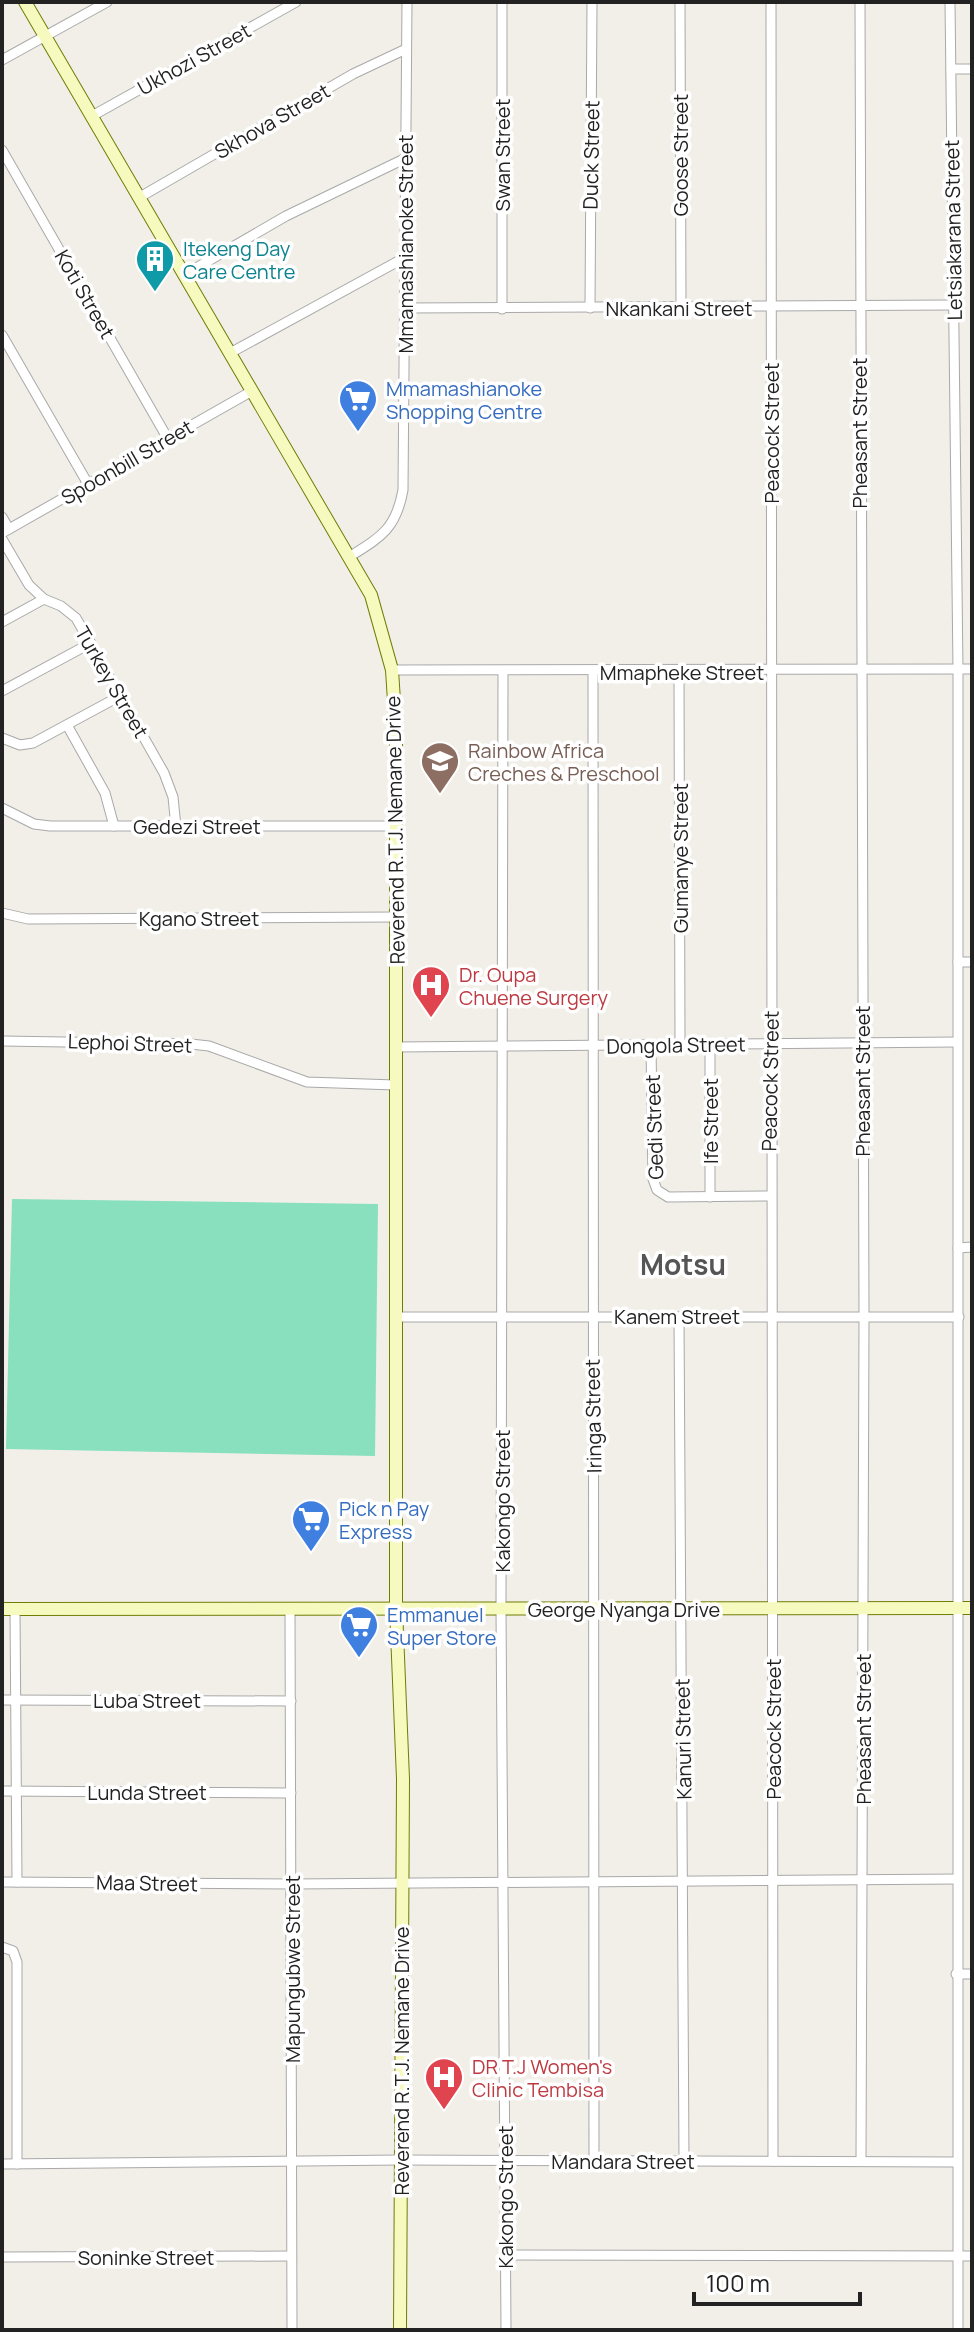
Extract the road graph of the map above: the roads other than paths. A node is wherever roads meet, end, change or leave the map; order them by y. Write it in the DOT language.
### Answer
graph roads {
  1 [pos="25,2"];
  2 [pos="107,2"];
  3 [pos="296,2"];
  4 [pos="407,2"];
  5 [pos="502,2"];
  6 [pos="592,2"];
  7 [pos="680,2"];
  8 [pos="771,2"];
  9 [pos="860,2"];
  10 [pos="950,2"];
  11 [pos="45,36"];
  12 [pos="406,49"];
  13 [pos="2,60"];
  14 [pos="951,69"];
  15 [pos="972,69"];
  16 [pos="92,116"];
  17 [pos="2,150"];
  18 [pos="406,158"];
  19 [pos="140,197"];
  20 [pos="404,258"];
  21 [pos="184,275"];
  22 [pos="953,305"];
  23 [pos="858,307"];
  24 [pos="405,308"];
  25 [pos="590,308"];
  26 [pos="681,308"];
  27 [pos="771,308"];
  28 [pos="502,309"];
  29 [pos="2,335"];
  30 [pos="230,353"];
  31 [pos="252,391"];
  32 [pos="168,439"];
  33 [pos="88,484"];
  34 [pos="2,517"];
  35 [pos="4,534"];
  36 [pos="349,557"];
  37 [pos="44,599"];
  38 [pos="2,622"];
  39 [pos="91,643"];
  40 [pos="958,669"];
  41 [pos="972,669"];
  42 [pos="392,670"];
  43 [pos="593,671"];
  44 [pos="679,671"];
  45 [pos="861,671"];
  46 [pos="503,672"];
  47 [pos="770,672"];
  48 [pos="2,691"];
  49 [pos="120,696"];
  50 [pos="67,725"];
  51 [pos="2,738"];
  52 [pos="2,808"];
  53 [pos="114,826"];
  54 [pos="396,826"];
  55 [pos="176,827"];
  56 [pos="2,913"];
  57 [pos="397,917"];
  58 [pos="958,962"];
  59 [pos="972,962"];
  60 [pos="2,1041"];
  61 [pos="957,1042"];
  62 [pos="771,1044"];
  63 [pos="861,1044"];
  64 [pos="503,1045"];
  65 [pos="710,1045"];
  66 [pos="591,1046"];
  67 [pos="651,1046"];
  68 [pos="680,1046"];
  69 [pos="395,1047"];
  70 [pos="395,1085"];
  71 [pos="769,1196"];
  72 [pos="710,1197"];
  73 [pos="972,1247"];
  74 [pos="958,1248"];
  75 [pos="502,1315"];
  76 [pos="771,1315"];
  77 [pos="592,1316"];
  78 [pos="395,1317"];
  79 [pos="679,1317"];
  80 [pos="864,1317"];
  81 [pos="959,1317"];
  82 [pos="863,1607"];
  83 [pos="394,1608"];
  84 [pos="958,1608"];
  85 [pos="972,1608"];
  86 [pos="8,1609"];
  87 [pos="290,1609"];
  88 [pos="501,1609"];
  89 [pos="592,1609"];
  90 [pos="681,1609"];
  91 [pos="773,1610"];
  92 [pos="2,1700"];
  93 [pos="16,1700"];
  94 [pos="291,1701"];
  95 [pos="2,1791"];
  96 [pos="16,1791"];
  97 [pos="291,1793"];
  98 [pos="685,1879"];
  99 [pos="773,1879"];
  100 [pos="864,1879"];
  101 [pos="957,1879"];
  102 [pos="596,1880"];
  103 [pos="2,1882"];
  104 [pos="17,1882"];
  105 [pos="401,1882"];
  106 [pos="502,1882"];
  107 [pos="293,1884"];
  108 [pos="2,1947"];
  109 [pos="956,1974"];
  110 [pos="972,1974"];
  111 [pos="402,2160"];
  112 [pos="861,2160"];
  113 [pos="292,2161"];
  114 [pos="594,2161"];
  115 [pos="684,2161"];
  116 [pos="773,2161"];
  117 [pos="506,2162"];
  118 [pos="956,2162"];
  119 [pos="2,2164"];
  120 [pos="17,2164"];
  121 [pos="506,2255"];
  122 [pos="291,2256"];
  123 [pos="957,2256"];
  124 [pos="972,2256"];
  125 [pos="2,2257"];
  126 [pos="292,2330"];
  127 [pos="400,2330"];
  128 [pos="506,2330"];
  129 [pos="958,2330"];
  1 -- 11 [label="street, Reverend R.T.J. Nemane Drive"];
  2 -- 11 [label="street"];
  3 -- 16 [label="street, Ukhozi Street"];
  4 -- 12 [label="street, Mmamashianoke Street"];
  5 -- 28 [label="street, Swan Street"];
  6 -- 25 [label="street, Duck Street"];
  7 -- 26 [label="street, Goose Street"];
  8 -- 27 [label="street, Peacock Street"];
  9 -- 23 [label="street, Pheasant Street"];
  10 -- 14 [label="street, Letsiakarana Street"];
  11 -- 13 [label="street"];
  11 -- 16 [label="street, Reverend R.T.J. Nemane Drive"];
  12 -- 18 [label="street, Mmamashianoke Street"];
  12 -- 19 [label="street, Skhova Street"];
  14 -- 15 [label="street"];
  14 -- 22 [label="street, Letsiakarana Street"];
  16 -- 19 [label="street, Reverend R.T.J. Nemane Drive"];
  17 -- 32 [label="street, Koti Street"];
  18 -- 20 [label="street, Mmamashianoke Street"];
  18 -- 21 [label="street"];
  19 -- 21 [label="street, Reverend R.T.J. Nemane Drive"];
  20 -- 24 [label="street, Mmamashianoke Street"];
  20 -- 30 [label="street"];
  21 -- 30 [label="street, Reverend R.T.J. Nemane Drive"];
  22 -- 23 [label="street, Nkankani Street"];
  22 -- 40 [label="street, Letsiakarana Street"];
  23 -- 27 [label="street, Nkankani Street"];
  23 -- 45 [label="street, Pheasant Street"];
  24 -- 28 [label="street, Nkankani Street"];
  24 -- 36 [label="street, Mmamashianoke Street"];
  25 -- 26 [label="street, Nkankani Street"];
  25 -- 28 [label="street, Nkankani Street"];
  26 -- 27 [label="street, Nkankani Street"];
  27 -- 47 [label="street, Peacock Street"];
  29 -- 33 [label="street"];
  30 -- 31 [label="street, Reverend R.T.J. Nemane Drive"];
  31 -- 32 [label="street, Spoonbill Street"];
  31 -- 36 [label="street, Reverend R.T.J. Nemane Drive"];
  32 -- 33 [label="street, Spoonbill Street"];
  33 -- 35 [label="street, Spoonbill Street"];
  34 -- 35 [label="street, Turkey Street"];
  35 -- 37 [label="street, Turkey Street"];
  36 -- 42 [label="street, Reverend R.T.J. Nemane Drive"];
  37 -- 38 [label="street"];
  37 -- 39 [label="street, Turkey Street"];
  39 -- 48 [label="street"];
  39 -- 49 [label="street, Turkey Street"];
  40 -- 41 [label="street, Mmapheke Street"];
  40 -- 45 [label="street, Mmapheke Street"];
  40 -- 58 [label="street, Letsiakarana Street"];
  42 -- 46 [label="street, Mmapheke Street"];
  42 -- 54 [label="street, Reverend R.T.J. Nemane Drive"];
  43 -- 44 [label="street, Mmapheke Street"];
  43 -- 46 [label="street, Mmapheke Street"];
  43 -- 66 [label="street, Iringa Street"];
  44 -- 47 [label="street, Mmapheke Street"];
  44 -- 68 [label="street, Gumanye Street"];
  45 -- 47 [label="street, Mmapheke Street"];
  45 -- 63 [label="street, Pheasant Street"];
  46 -- 64 [label="street, Kakongo Street"];
  47 -- 62 [label="street, Peacock Street"];
  49 -- 50 [label="street"];
  49 -- 55 [label="street, Turkey Street"];
  50 -- 51 [label="street"];
  50 -- 53 [label="street"];
  52 -- 53 [label="street, Gedezi Street"];
  53 -- 55 [label="street, Gedezi Street"];
  54 -- 55 [label="street, Gedezi Street"];
  54 -- 57 [label="street, Reverend R.T.J. Nemane Drive"];
  56 -- 57 [label="street, Kgano Street"];
  57 -- 69 [label="street, Reverend R.T.J. Nemane Drive"];
  58 -- 59 [label="street"];
  58 -- 61 [label="street, Letsiakarana Street"];
  60 -- 70 [label="street, Lephoi Street"];
  61 -- 63 [label="street, Dongola Street"];
  61 -- 74 [label="street, Letsiakarana Street"];
  62 -- 63 [label="street, Dongola Street"];
  62 -- 65 [label="street, Dongola Street"];
  62 -- 71 [label="street, Peacock Street"];
  63 -- 80 [label="street, Pheasant Street"];
  64 -- 66 [label="street, Dongola Street"];
  64 -- 69 [label="street, Dongola Street"];
  64 -- 75 [label="street, Kakongo Street"];
  65 -- 68 [label="street, Dongola Street"];
  65 -- 72 [label="street, Ife Street"];
  66 -- 67 [label="street, Dongola Street"];
  66 -- 77 [label="street, Iringa Street"];
  67 -- 68 [label="street, Dongola Street"];
  67 -- 72 [label="street, Gedi Street"];
  69 -- 70 [label="street, Reverend R.T.J. Nemane Drive"];
  70 -- 78 [label="street, Reverend R.T.J. Nemane Drive"];
  71 -- 72 [label="street, Gedi Street"];
  71 -- 76 [label="street, Peacock Street"];
  73 -- 74 [label="street"];
  74 -- 81 [label="street, Letsiakarana Street"];
  75 -- 77 [label="street, Kanem Street"];
  75 -- 78 [label="street, Kanem Street"];
  75 -- 88 [label="street, Kakongo Street"];
  76 -- 79 [label="street, Kanem Street"];
  76 -- 80 [label="street, Kanem Street"];
  76 -- 91 [label="street, Peacock Street"];
  77 -- 79 [label="street, Kanem Street"];
  77 -- 89 [label="street, Iringa Street"];
  78 -- 83 [label="street, Reverend R.T.J. Nemane Drive"];
  79 -- 90 [label="street, Kanuri Street"];
  80 -- 81 [label="street, Kanem Street"];
  80 -- 82 [label="street, Pheasant Street"];
  81 -- 84 [label="street, Letsiakarana Street"];
  82 -- 84 [label="street, George Nyanga Drive"];
  82 -- 91 [label="street, George Nyanga Drive"];
  82 -- 100 [label="street, Pheasant Street"];
  83 -- 87 [label="street, George Nyanga Drive"];
  83 -- 88 [label="street, George Nyanga Drive"];
  83 -- 105 [label="street, Reverend R.T.J. Nemane Drive"];
  84 -- 85 [label="street, George Nyanga Drive"];
  84 -- 101 [label="street, Letsiakarana Street"];
  86 -- 87 [label="street, George Nyanga Drive"];
  86 -- 93 [label="street"];
  87 -- 94 [label="street, Mapungubwe Street"];
  88 -- 89 [label="street, George Nyanga Drive"];
  88 -- 106 [label="street, Kakongo Street"];
  89 -- 90 [label="street, George Nyanga Drive"];
  89 -- 102 [label="street, Iringa Street"];
  90 -- 91 [label="street, George Nyanga Drive"];
  90 -- 98 [label="street, Kanuri Street"];
  91 -- 99 [label="street, Peacock Street"];
  92 -- 93 [label="street, Luba Street"];
  93 -- 94 [label="street, Luba Street"];
  93 -- 96 [label="street"];
  94 -- 97 [label="street, Mapungubwe Street"];
  95 -- 96 [label="street, Lunda Street"];
  96 -- 97 [label="street, Lunda Street"];
  96 -- 104 [label="street"];
  97 -- 107 [label="street, Mapungubwe Street"];
  98 -- 99 [label="street, Maa Street"];
  98 -- 102 [label="street, Maa Street"];
  98 -- 115 [label="street, Kanuri Street"];
  99 -- 100 [label="street, Maa Street"];
  99 -- 116 [label="street, Peacock Street"];
  100 -- 101 [label="street, Maa Street"];
  100 -- 112 [label="street, Pheasant Street"];
  101 -- 109 [label="street, Letsiakarana Street"];
  102 -- 106 [label="street, Maa Street"];
  102 -- 114 [label="street, Iringa Street"];
  103 -- 104 [label="street, Maa Street"];
  104 -- 107 [label="street, Maa Street"];
  105 -- 106 [label="street, Maa Street"];
  105 -- 107 [label="street, Maa Street"];
  105 -- 111 [label="street, Reverend R.T.J. Nemane Drive"];
  106 -- 117 [label="street, Kakongo Street"];
  107 -- 113 [label="street, Mapungubwe Street"];
  108 -- 120 [label="street"];
  109 -- 110 [label="street"];
  109 -- 118 [label="street, Letsiakarana Street"];
  111 -- 113 [label="street, Mandara Street"];
  111 -- 117 [label="street, Mandara Street"];
  111 -- 127 [label="street, Reverend R.T.J. Nemane Drive"];
  112 -- 116 [label="street, Mandara Street"];
  112 -- 118 [label="street, Mandara Street"];
  113 -- 120 [label="street, Mandara Street"];
  113 -- 122 [label="street, Mapungubwe Street"];
  114 -- 115 [label="street, Mandara Street"];
  114 -- 117 [label="street, Mandara Street"];
  115 -- 116 [label="street, Mandara Street"];
  117 -- 121 [label="street, Kakongo Street"];
  118 -- 123 [label="street, Letsiakarana Street"];
  119 -- 120 [label="street, Mandara Street"];
  121 -- 123 [label="street"];
  121 -- 128 [label="street, Kakongo Street"];
  122 -- 125 [label="street, Soninke Street"];
  122 -- 126 [label="street, Mapungubwe Street"];
  123 -- 124 [label="street"];
  123 -- 129 [label="street, Letsiakarana Street"];
}
